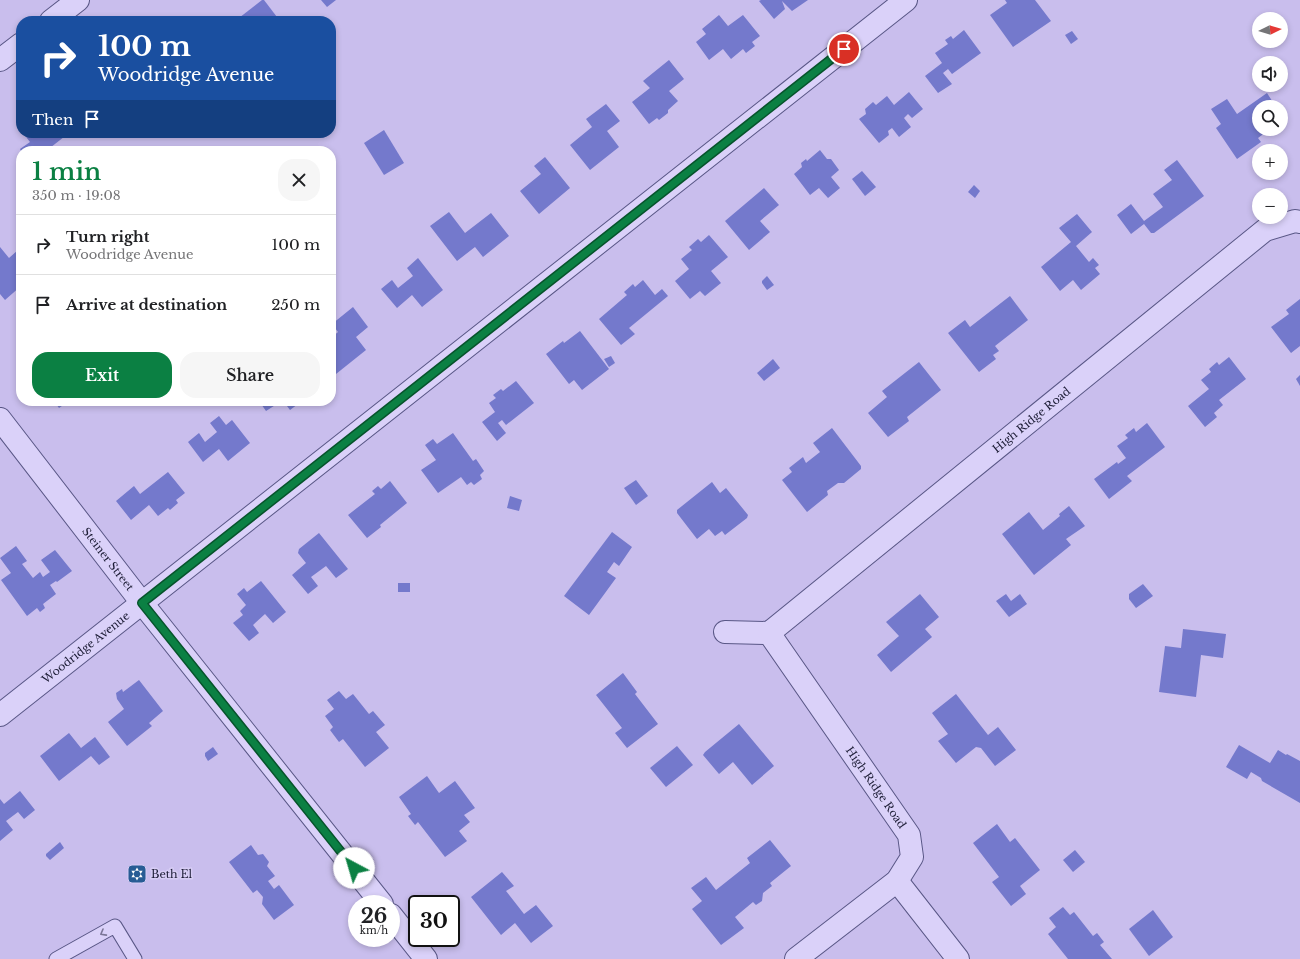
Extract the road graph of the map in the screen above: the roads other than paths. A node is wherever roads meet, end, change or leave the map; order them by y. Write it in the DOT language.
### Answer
graph roads {
  1 [pos="78,0"];
  2 [pos="906,0"];
  3 [pos="57,16"];
  4 [pos="16,48"];
  5 [pos="0,60"];
  6 [pos="1300,222"];
  7 [pos="0,418"];
  8 [pos="142,603"];
  9 [pos="725,632"];
  10 [pos="769,633"];
  11 [pos="0,715"];
  12 [pos="897,881"];
  13 [pos="375,895"];
  14 [pos="400,926"];
  15 [pos="56,959"];
  16 [pos="135,959"];
  17 [pos="426,959"];
  18 [pos="796,959"];
  19 [pos="958,959"];
  1 -- 3 [label="street"];
  2 -- 8 [label="street, Woodridge Avenue"];
  4 -- 5 [label="street"];
  6 -- 10 [label="street, High Ridge Road"];
  7 -- 8 [label="street, Steiner Street"];
  8 -- 11 [label="street, Woodridge Avenue"];
  8 -- 13 [label="street, Steiner Street"];
  9 -- 10 [label="street"];
  10 -- 12 [label="street, High Ridge Road"];
  12 -- 18 [label="street, High Ridge Road"];
  12 -- 19 [label="street"];
  14 -- 17 [label="street"];
  16 -- 15 [label="lane, one-way"];
}
